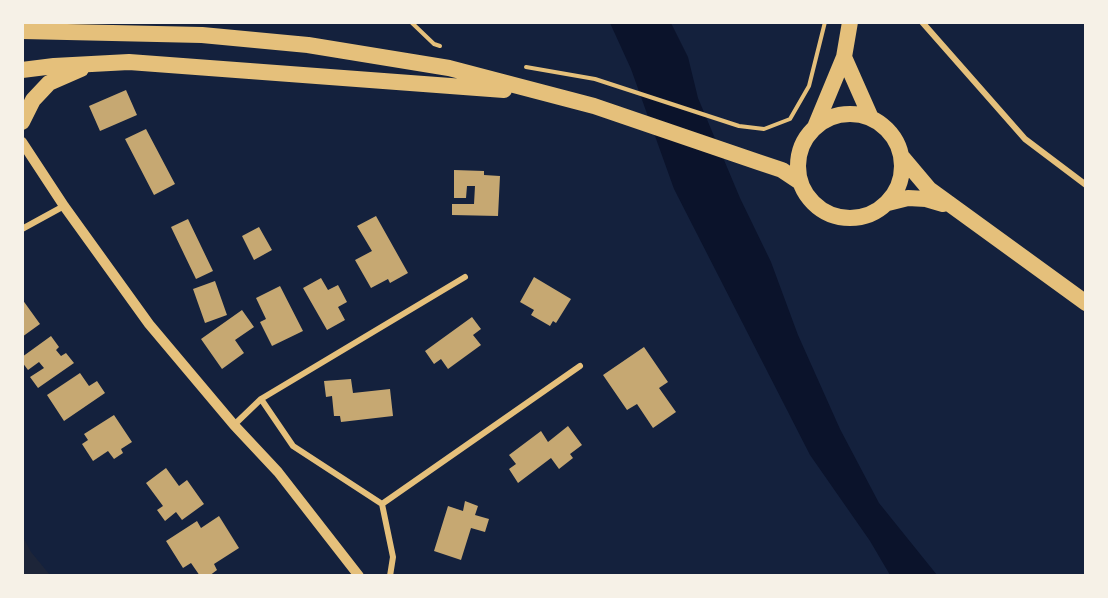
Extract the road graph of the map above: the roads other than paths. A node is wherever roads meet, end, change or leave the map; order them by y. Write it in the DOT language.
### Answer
graph roads {
  1 [pos="850,22"];
  2 [pos="922,22"];
  3 [pos="22,31"];
  4 [pos="844,57"];
  5 [pos="93,64"];
  6 [pos="22,70"];
  7 [pos="547,93"];
  8 [pos="871,118"];
  9 [pos="22,122"];
  10 [pos="815,128"];
  11 [pos="22,142"];
  12 [pos="800,151"];
  13 [pos="902,157"];
  14 [pos="751,159"];
  15 [pos="800,182"];
  16 [pos="1086,185"];
  17 [pos="888,203"];
  18 [pos="64,206"];
  19 [pos="951,207"];
  20 [pos="22,229"];
  21 [pos="465,277"];
  22 [pos="1086,303"];
  23 [pos="580,366"];
  24 [pos="261,399"];
  25 [pos="234,424"];
  26 [pos="382,504"];
  27 [pos="359,576"];
  28 [pos="390,576"];
  1 -- 4 [label="highway"];
  2 -- 16 [label="street"];
  3 -- 7 [label="highway"];
  4 -- 8 [label="highway"];
  4 -- 10 [label="highway"];
  5 -- 6 [label="highway"];
  5 -- 7 [label="highway"];
  5 -- 9 [label="highway"];
  7 -- 14 [label="highway"];
  8 -- 10 [label="highway"];
  8 -- 13 [label="highway"];
  10 -- 12 [label="highway"];
  11 -- 18 [label="street"];
  12 -- 14 [label="highway"];
  12 -- 15 [label="highway"];
  13 -- 17 [label="highway"];
  13 -- 19 [label="highway"];
  14 -- 15 [label="highway"];
  15 -- 17 [label="highway"];
  17 -- 19 [label="highway"];
  18 -- 20 [label="street"];
  18 -- 25 [label="street"];
  19 -- 22 [label="highway"];
  21 -- 24 [label="street"];
  23 -- 26 [label="street"];
  24 -- 25 [label="street"];
  24 -- 26 [label="street"];
  25 -- 27 [label="street"];
  26 -- 28 [label="street"];
}
